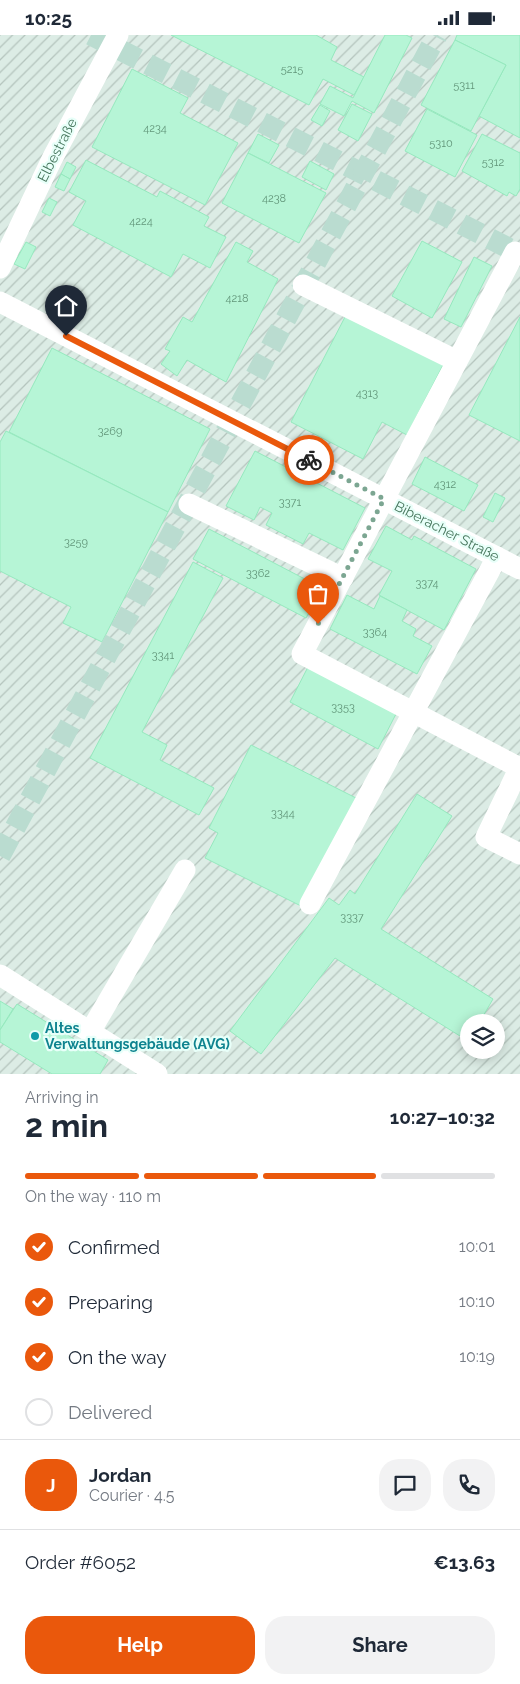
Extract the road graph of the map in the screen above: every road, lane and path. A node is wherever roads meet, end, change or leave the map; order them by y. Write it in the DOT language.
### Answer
graph roads {
  1 [pos="118,35"];
  2 [pos="514,252"];
  3 [pos="0,267"];
  4 [pos="303,285"];
  5 [pos="0,302"];
  6 [pos="457,361"];
  7 [pos="384,499"];
  8 [pos="189,504"];
  9 [pos="497,557"];
  10 [pos="520,569"];
  11 [pos="343,578"];
  12 [pos="414,712"];
  13 [pos="520,768"];
  14 [pos="520,854"];
  15 [pos="185,870"];
  16 [pos="310,904"];
  17 [pos="0,975"];
  18 [pos="90,1032"];
  19 [pos="157,1074"];
  1 -- 3 [label="street, Elbestraße"];
  2 -- 6 [label="street"];
  4 -- 6 [label="street"];
  5 -- 7 [label="street, Biberacher Straße"];
  6 -- 7 [label="street"];
  7 -- 9 [label="street, Biberacher Straße"];
  7 -- 11 [label="street"];
  8 -- 11 [label="street"];
  9 -- 10 [label="street, Biberacher Straße"];
  9 -- 12 [label="street"];
  11 -- 12 [label="street"];
  12 -- 13 [label="street"];
  12 -- 16 [label="street"];
  13 -- 14 [label="street"];
  15 -- 18 [label="street"];
  17 -- 18 [label="street"];
  18 -- 19 [label="street"];
}
